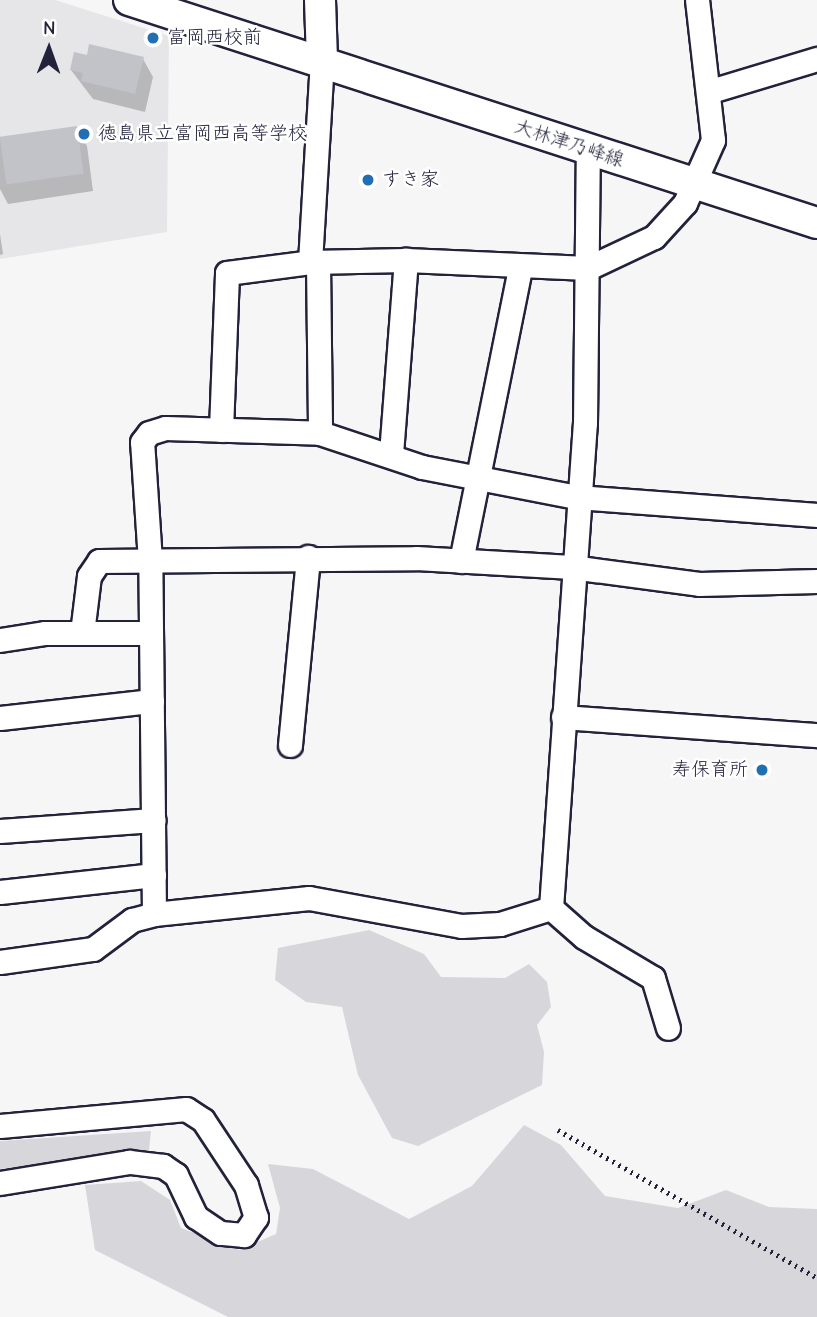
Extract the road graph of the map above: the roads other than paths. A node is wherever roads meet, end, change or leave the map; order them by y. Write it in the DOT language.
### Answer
graph roads {
  1 [pos="129,0"];
  2 [pos="320,0"];
  3 [pos="696,0"];
  4 [pos="817,59"];
  5 [pos="322,61"];
  6 [pos="711,91"];
  7 [pos="588,150"];
  8 [pos="695,184"];
  9 [pos="817,223"];
  10 [pos="406,260"];
  11 [pos="314,262"];
  12 [pos="520,268"];
  13 [pos="588,268"];
  14 [pos="221,430"];
  15 [pos="320,433"];
  16 [pos="391,454"];
  17 [pos="481,476"];
  18 [pos="577,497"];
  19 [pos="817,515"];
  20 [pos="308,557"];
  21 [pos="150,561"];
  22 [pos="461,561"];
  23 [pos="572,567"];
  24 [pos="817,581"];
  25 [pos="82,633"];
  26 [pos="151,634"];
  27 [pos="0,640"];
  28 [pos="152,701"];
  29 [pos="563,717"];
  30 [pos="0,718"];
  31 [pos="817,735"];
  32 [pos="290,745"];
  33 [pos="154,820"];
  34 [pos="0,831"];
  35 [pos="154,875"];
  36 [pos="0,892"];
  37 [pos="551,908"];
  38 [pos="153,914"];
  39 [pos="0,962"];
  40 [pos="668,1028"];
  41 [pos="0,1126"];
  42 [pos="0,1182"];
  1 -- 5 [label="main road, 大林津乃峰線"];
  2 -- 5 [label="main road"];
  3 -- 6 [label="street"];
  4 -- 6 [label="street"];
  5 -- 7 [label="main road, 大林津乃峰線"];
  5 -- 11 [label="street"];
  6 -- 8 [label="street"];
  7 -- 8 [label="main road, 大林津乃峰線"];
  7 -- 13 [label="street"];
  8 -- 9 [label="main road, 大林津乃峰線"];
  8 -- 13 [label="street"];
  10 -- 11 [label="street"];
  10 -- 12 [label="street"];
  10 -- 16 [label="street"];
  11 -- 14 [label="street"];
  11 -- 15 [label="street"];
  12 -- 13 [label="street"];
  12 -- 17 [label="street"];
  13 -- 18 [label="street"];
  14 -- 15 [label="street"];
  14 -- 21 [label="street"];
  15 -- 16 [label="street"];
  16 -- 17 [label="street"];
  17 -- 18 [label="street"];
  17 -- 22 [label="street"];
  18 -- 19 [label="street"];
  18 -- 23 [label="street"];
  20 -- 21 [label="street"];
  20 -- 22 [label="street"];
  20 -- 32 [label="street"];
  21 -- 25 [label="street"];
  21 -- 26 [label="street"];
  22 -- 23 [label="street"];
  23 -- 24 [label="street"];
  23 -- 29 [label="street"];
  25 -- 26 [label="street"];
  25 -- 27 [label="street"];
  26 -- 28 [label="street"];
  28 -- 30 [label="street"];
  28 -- 33 [label="street"];
  29 -- 31 [label="street"];
  29 -- 37 [label="street"];
  33 -- 34 [label="street"];
  33 -- 35 [label="street"];
  35 -- 36 [label="street"];
  35 -- 38 [label="street"];
  37 -- 38 [label="street"];
  37 -- 40 [label="street"];
  38 -- 39 [label="street"];
  41 -- 42 [label="street"];
}
